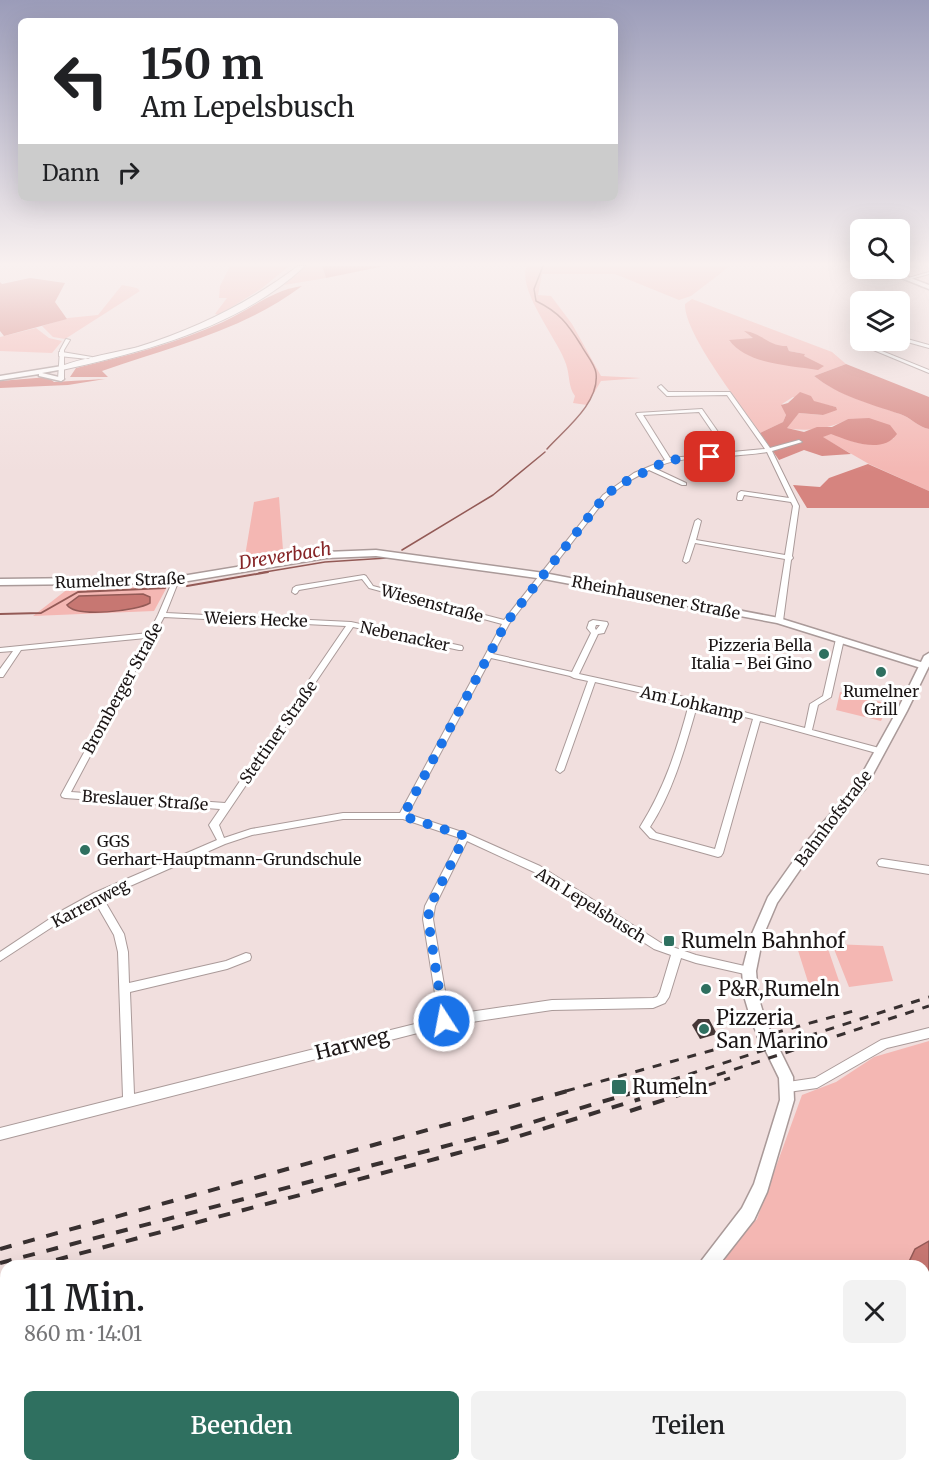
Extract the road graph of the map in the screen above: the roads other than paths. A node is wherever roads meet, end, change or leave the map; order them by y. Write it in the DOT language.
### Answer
graph roads {
  1 [pos="172,335"];
  2 [pos="181,335"];
  3 [pos="68,340"];
  4 [pos="910,341"];
  5 [pos="929,347"];
  6 [pos="878,351"];
  7 [pos="62,354"];
  8 [pos="102,356"];
  9 [pos="62,366"];
  10 [pos="929,372"];
  11 [pos="0,376"];
  12 [pos="14,376"];
  13 [pos="61,379"];
  14 [pos="661,387"];
  15 [pos="799,442"];
  16 [pos="770,452"];
  17 [pos="731,455"];
  18 [pos="668,460"];
  19 [pos="651,469"];
  20 [pos="684,484"];
  21 [pos="740,500"];
  22 [pos="794,501"];
  23 [pos="698,521"];
  24 [pos="693,541"];
  25 [pos="346,553"];
  26 [pos="790,558"];
  27 [pos="686,561"];
  28 [pos="544,576"];
  29 [pos="176,580"];
  30 [pos="0,582"];
  31 [pos="295,592"];
  32 [pos="162,615"];
  33 [pos="779,621"];
  34 [pos="506,623"];
  35 [pos="351,624"];
  36 [pos="594,633"];
  37 [pos="150,635"];
  38 [pos="840,639"];
  39 [pos="19,648"];
  40 [pos="459,648"];
  41 [pos="0,650"];
  42 [pos="489,655"];
  43 [pos="929,656"];
  44 [pos="926,667"];
  45 [pos="0,675"];
  46 [pos="574,675"];
  47 [pos="592,680"];
  48 [pos="694,702"];
  49 [pos="758,718"];
  50 [pos="808,731"];
  51 [pos="880,751"];
  52 [pos="560,770"];
  53 [pos="64,795"];
  54 [pos="226,806"];
  55 [pos="403,816"];
  56 [pos="465,836"];
  57 [pos="222,842"];
  58 [pos="882,863"];
  59 [pos="929,870"];
  60 [pos="97,896"];
  61 [pos="677,953"];
  62 [pos="0,957"];
  63 [pos="246,957"];
  64 [pos="749,971"];
  65 [pos="125,988"];
  66 [pos="444,1021"];
  67 [pos="929,1033"];
  68 [pos="788,1087"];
  69 [pos="129,1102"];
  70 [pos="0,1134"];
  71 [pos="713,1260"];
  1 -- 8 [label="highway"];
  2 -- 9 [label="highway"];
  3 -- 7 [label="street"];
  4 -- 5 [label="street"];
  6 -- 10 [label="street"];
  7 -- 8 [label="highway"];
  7 -- 9 [label="street"];
  8 -- 9 [label="highway"];
  9 -- 11 [label="main road"];
  9 -- 12 [label="main road"];
  9 -- 13 [label="street"];
  11 -- 12 [label="main road"];
  12 -- 13 [label="main road"];
  14 -- 16 [label="street"];
  15 -- 16 [label="street"];
  16 -- 17 [label="street"];
  16 -- 22 [label="street"];
  17 -- 18 [label="street"];
  17 -- 18 [label="street"];
  18 -- 19 [label="street"];
  19 -- 20 [label="street"];
  19 -- 28 [label="street"];
  21 -- 22 [label="street"];
  22 -- 26 [label="street"];
  23 -- 24 [label="street"];
  24 -- 26 [label="street"];
  24 -- 27 [label="street"];
  25 -- 28 [label="main road, Rheinhausener Straße"];
  25 -- 29 [label="main road, Rumelner Straße"];
  26 -- 33 [label="street"];
  28 -- 33 [label="main road, Rheinhausener Straße"];
  28 -- 34 [label="street"];
  29 -- 30 [label="main road, Rumelner Straße"];
  29 -- 32 [label="street, Bromberger Straße"];
  31 -- 34 [label="street, Wiesenstraße"];
  32 -- 35 [label="street, Weiers Hecke"];
  32 -- 37 [label="street, Bromberger Straße"];
  33 -- 38 [label="main road, Rheinhausener Straße"];
  34 -- 42 [label="street"];
  35 -- 40 [label="street, Nebenacker"];
  35 -- 54 [label="street, Stettiner Straße"];
  36 -- 46 [label="street"];
  37 -- 39 [label="street"];
  37 -- 53 [label="street, Bromberger Straße"];
  38 -- 44 [label="main road, Rheinhausener Straße"];
  38 -- 50 [label="street"];
  39 -- 41 [label="street"];
  39 -- 45 [label="street"];
  42 -- 46 [label="street, Am Lohkamp"];
  42 -- 55 [label="street"];
  43 -- 44 [label="main road, Bahnhofstraße"];
  44 -- 51 [label="main road, Bahnhofstraße"];
  46 -- 47 [label="street, Am Lohkamp"];
  47 -- 48 [label="street, Am Lohkamp"];
  47 -- 52 [label="street"];
  48 -- 49 [label="street, Am Lohkamp"];
  48 -- 49 [label="street"];
  49 -- 50 [label="street, Am Lohkamp"];
  50 -- 51 [label="street, Am Lohkamp"];
  51 -- 64 [label="main road, Bahnhofstraße"];
  53 -- 54 [label="street, Breslauer Straße"];
  54 -- 57 [label="street, Stettiner Straße"];
  55 -- 56 [label="street, Am Lepelsbusch"];
  55 -- 57 [label="street, Karrenweg"];
  56 -- 61 [label="street, Am Lepelsbusch"];
  56 -- 66 [label="street"];
  57 -- 60 [label="street, Karrenweg"];
  58 -- 59 [label="street"];
  60 -- 62 [label="street, Karrenweg"];
  60 -- 65 [label="street"];
  61 -- 64 [label="street, Am Lepelsbusch"];
  61 -- 66 [label="street, Harweg"];
  63 -- 65 [label="street"];
  64 -- 68 [label="main road, Bahnhofstraße"];
  65 -- 69 [label="street"];
  66 -- 69 [label="street, Harweg"];
  67 -- 68 [label="street"];
  68 -- 71 [label="main road"];
  69 -- 70 [label="street, Harweg"];
}
